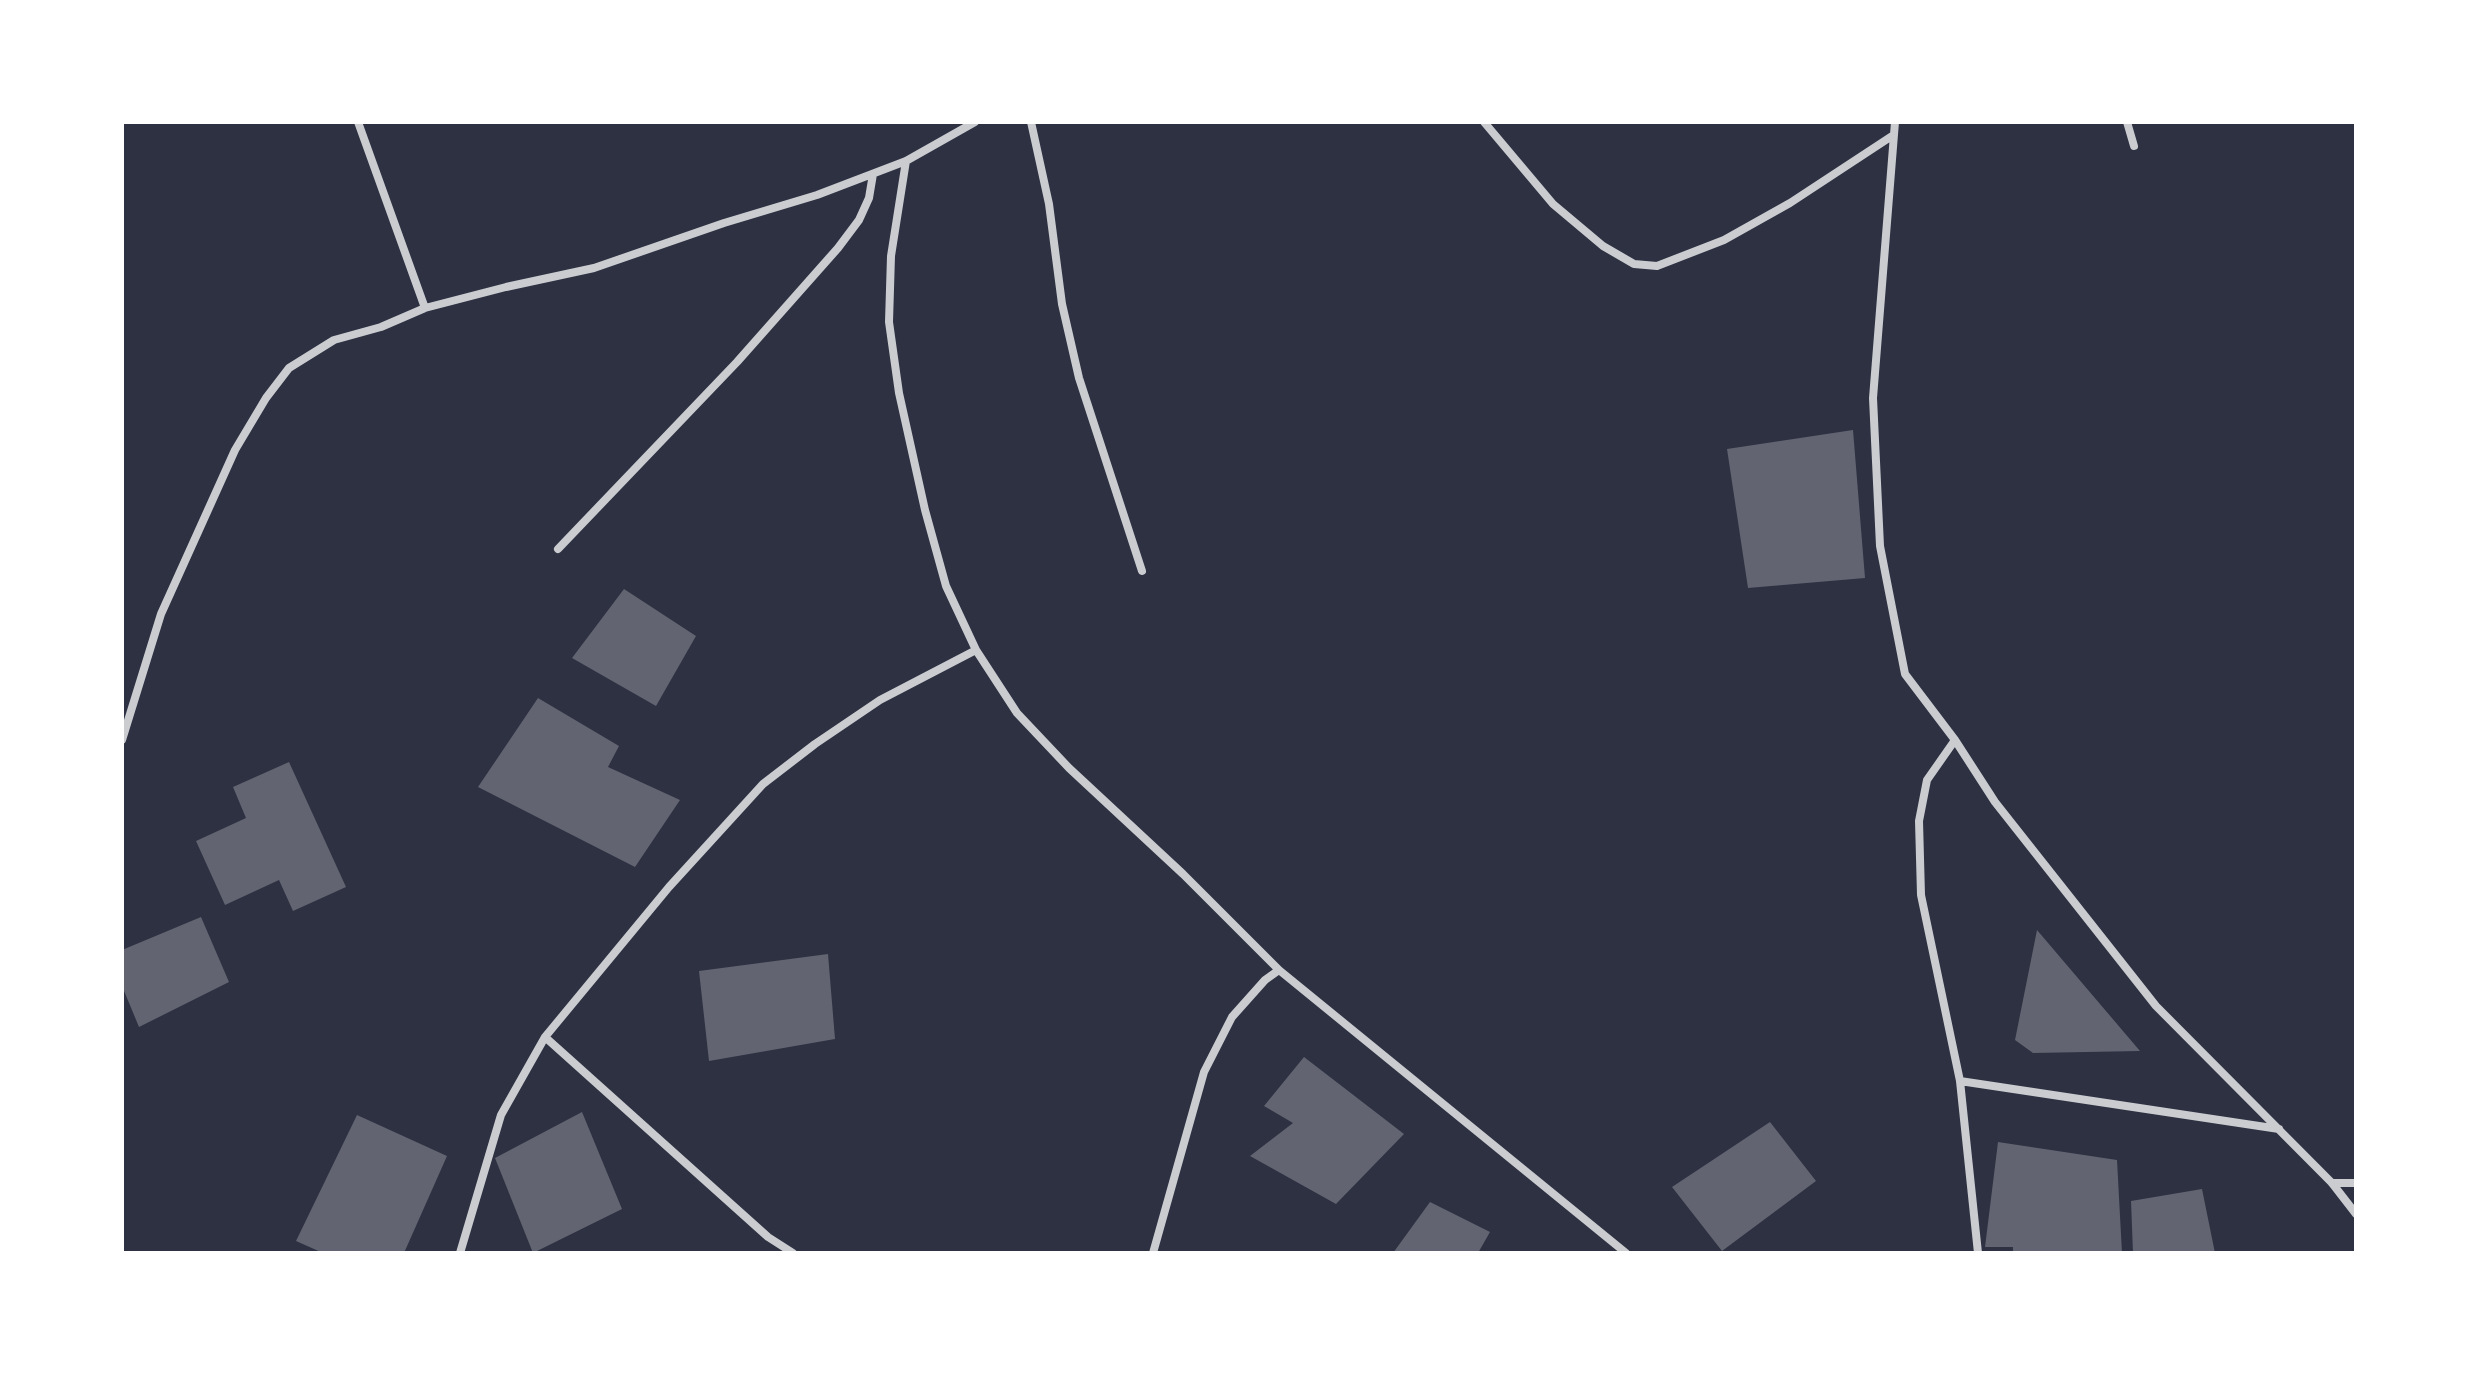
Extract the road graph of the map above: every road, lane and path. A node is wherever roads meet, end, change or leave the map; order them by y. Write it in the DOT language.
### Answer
graph roads {
  1 [pos="358,122"];
  2 [pos="975,122"];
  3 [pos="1031,122"];
  4 [pos="1484,122"];
  5 [pos="1895,122"];
  6 [pos="2127,122"];
  7 [pos="1892,136"];
  8 [pos="2134,146"];
  9 [pos="906,161"];
  10 [pos="873,174"];
  11 [pos="425,308"];
  12 [pos="558,549"];
  13 [pos="1142,571"];
  14 [pos="976,650"];
  15 [pos="122,740"];
  16 [pos="1955,740"];
  17 [pos="1279,970"];
  18 [pos="545,1037"];
  19 [pos="1960,1081"];
  20 [pos="2280,1129"];
  21 [pos="2332,1183"];
  22 [pos="2356,1183"];
  23 [pos="2356,1214"];
  24 [pos="460,1253"];
  25 [pos="793,1253"];
  26 [pos="1153,1253"];
  27 [pos="1626,1253"];
  28 [pos="1978,1253"];
  1 -- 11 [label="street"];
  2 -- 9 [label="street"];
  3 -- 13 [label="street"];
  4 -- 7 [label="street"];
  5 -- 7 [label="street"];
  6 -- 8 [label="street"];
  7 -- 16 [label="street"];
  9 -- 10 [label="street"];
  9 -- 14 [label="street"];
  10 -- 11 [label="street"];
  10 -- 12 [label="street"];
  11 -- 15 [label="street"];
  14 -- 17 [label="street"];
  14 -- 18 [label="street"];
  16 -- 19 [label="street"];
  16 -- 20 [label="street"];
  17 -- 26 [label="street"];
  17 -- 27 [label="street"];
  18 -- 24 [label="street"];
  18 -- 25 [label="street"];
  19 -- 20 [label="street"];
  19 -- 28 [label="street"];
  20 -- 21 [label="street"];
  21 -- 22 [label="street"];
  21 -- 23 [label="street"];
}
